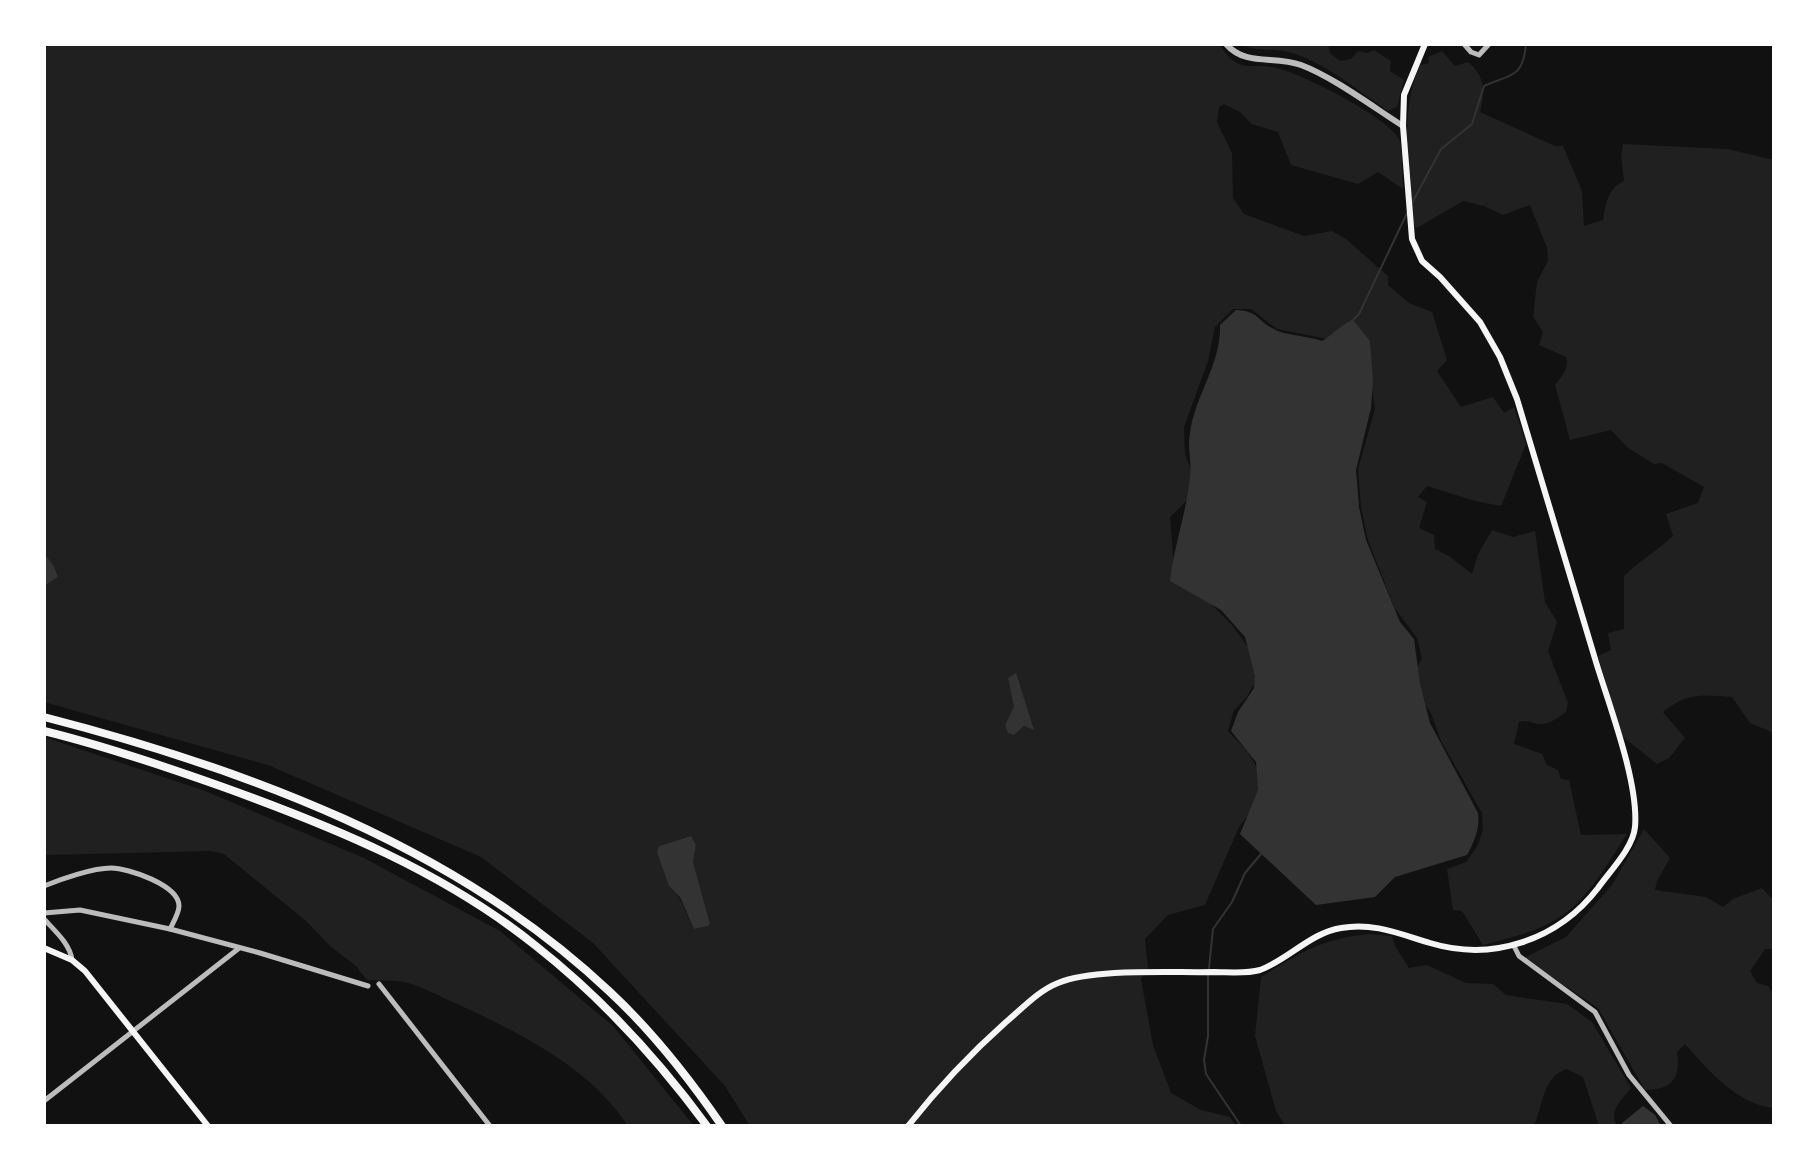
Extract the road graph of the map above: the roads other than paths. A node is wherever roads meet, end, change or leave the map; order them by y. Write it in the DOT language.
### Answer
graph roads {
  1 [pos="1226,44"];
  2 [pos="1425,44"];
  3 [pos="1464,44"];
  4 [pos="1489,44"];
  5 [pos="1403,126"];
  6 [pos="44,717"];
  7 [pos="44,731"];
  8 [pos="44,886"];
  9 [pos="44,916"];
  10 [pos="170,929"];
  11 [pos="1514,946"];
  12 [pos="44,948"];
  13 [pos="238,948"];
  14 [pos="72,960"];
  15 [pos="379,984"];
  16 [pos="368,986"];
  17 [pos="133,1031"];
  18 [pos="44,1101"];
  19 [pos="208,1126"];
  20 [pos="490,1126"];
  21 [pos="707,1126"];
  22 [pos="722,1126"];
  23 [pos="908,1126"];
  24 [pos="1671,1126"];
  1 -- 5 [label="street"];
  2 -- 5 [label="main road"];
  3 -- 4 [label="street"];
  5 -- 11 [label="main road"];
  6 -- 22 [label="highway"];
  7 -- 21 [label="highway"];
  8 -- 10 [label="street"];
  9 -- 10 [label="street"];
  9 -- 14 [label="street"];
  10 -- 13 [label="street"];
  11 -- 23 [label="main road"];
  11 -- 24 [label="street"];
  12 -- 14 [label="main road"];
  13 -- 16 [label="street"];
  13 -- 17 [label="street"];
  14 -- 17 [label="main road"];
  15 -- 20 [label="street"];
  17 -- 18 [label="street"];
  17 -- 19 [label="main road"];
}
